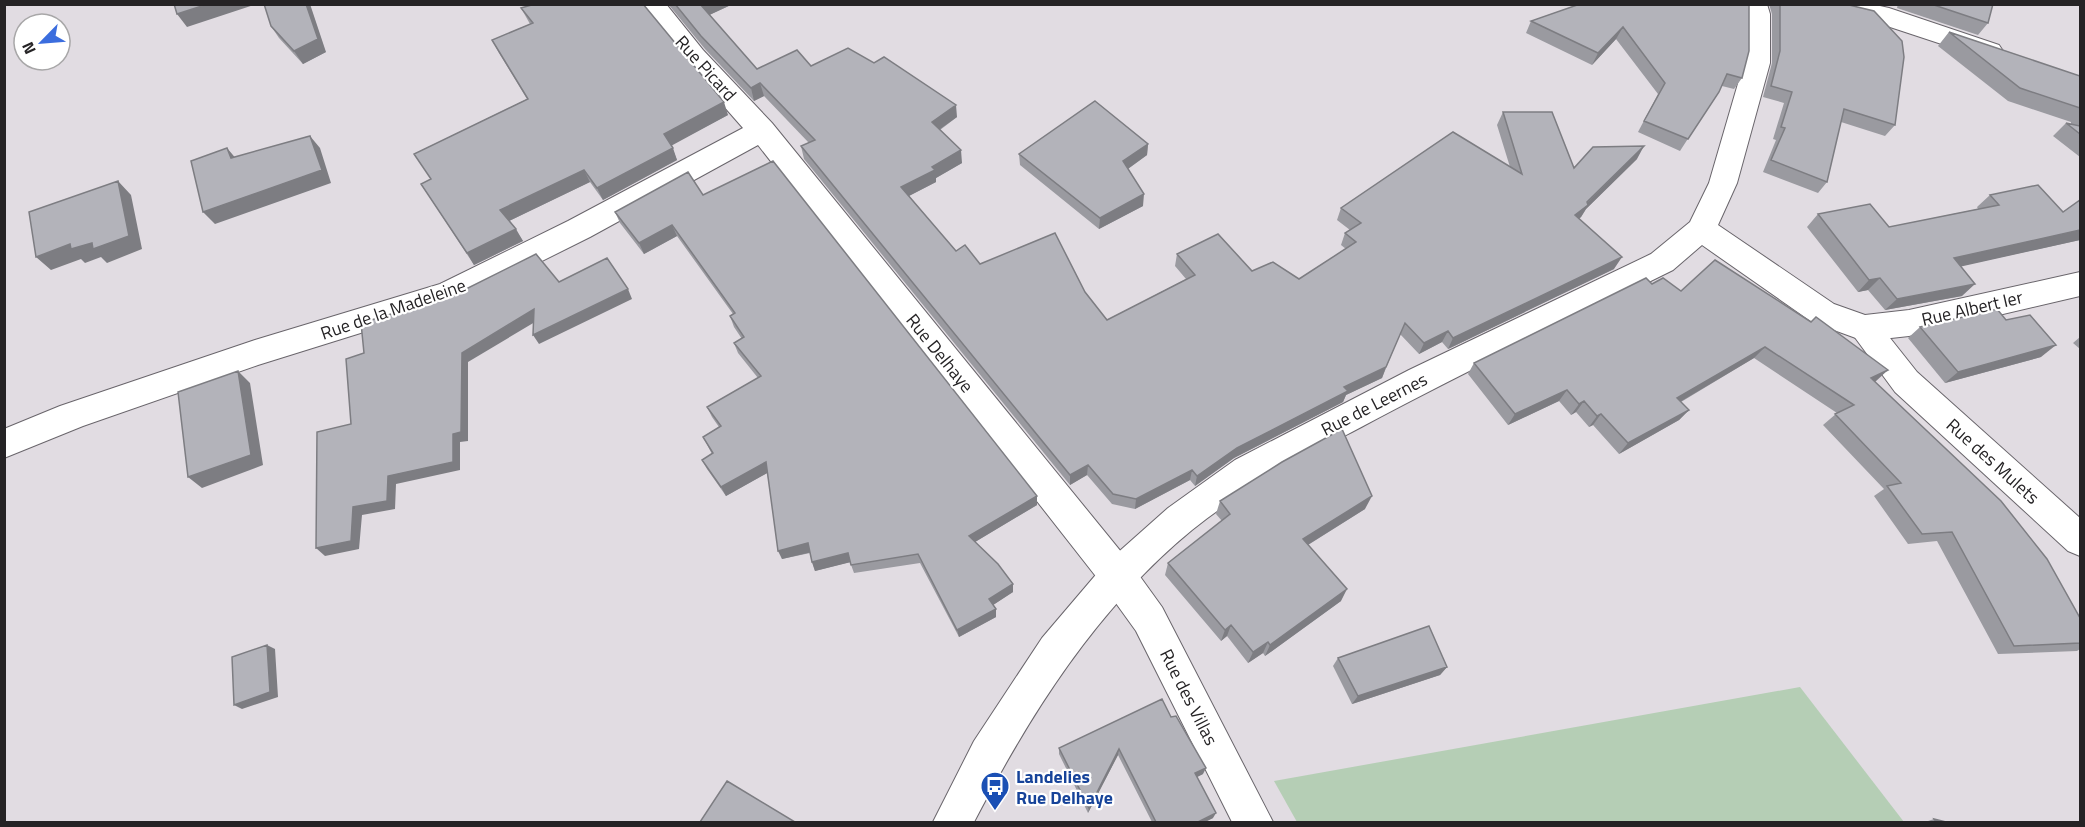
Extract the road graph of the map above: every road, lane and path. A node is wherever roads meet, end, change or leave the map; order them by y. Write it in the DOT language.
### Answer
graph roads {
  1 [pos="651,4"];
  2 [pos="1754,4"];
  3 [pos="1827,4"];
  4 [pos="2013,59"];
  5 [pos="762,130"];
  6 [pos="1701,229"];
  7 [pos="2080,284"];
  8 [pos="1864,328"];
  9 [pos="4,444"];
  10 [pos="2080,540"];
  11 [pos="1118,576"];
  12 [pos="953,822"];
  13 [pos="1253,822"];
  1 -- 5 [label="street, Rue Picard"];
  2 -- 6 [label="street, Rue de Leernes"];
  3 -- 4 [label="street"];
  5 -- 9 [label="street, Rue de la Madeleine"];
  5 -- 11 [label="street, Rue Delhaye"];
  6 -- 8 [label="street"];
  6 -- 11 [label="street, Rue de Leernes"];
  7 -- 8 [label="street, Rue Albert Ier"];
  8 -- 10 [label="street, Rue des Mulets"];
  11 -- 12 [label="street, Rue de Leernes"];
  11 -- 13 [label="street, Rue des Villas"];
}
